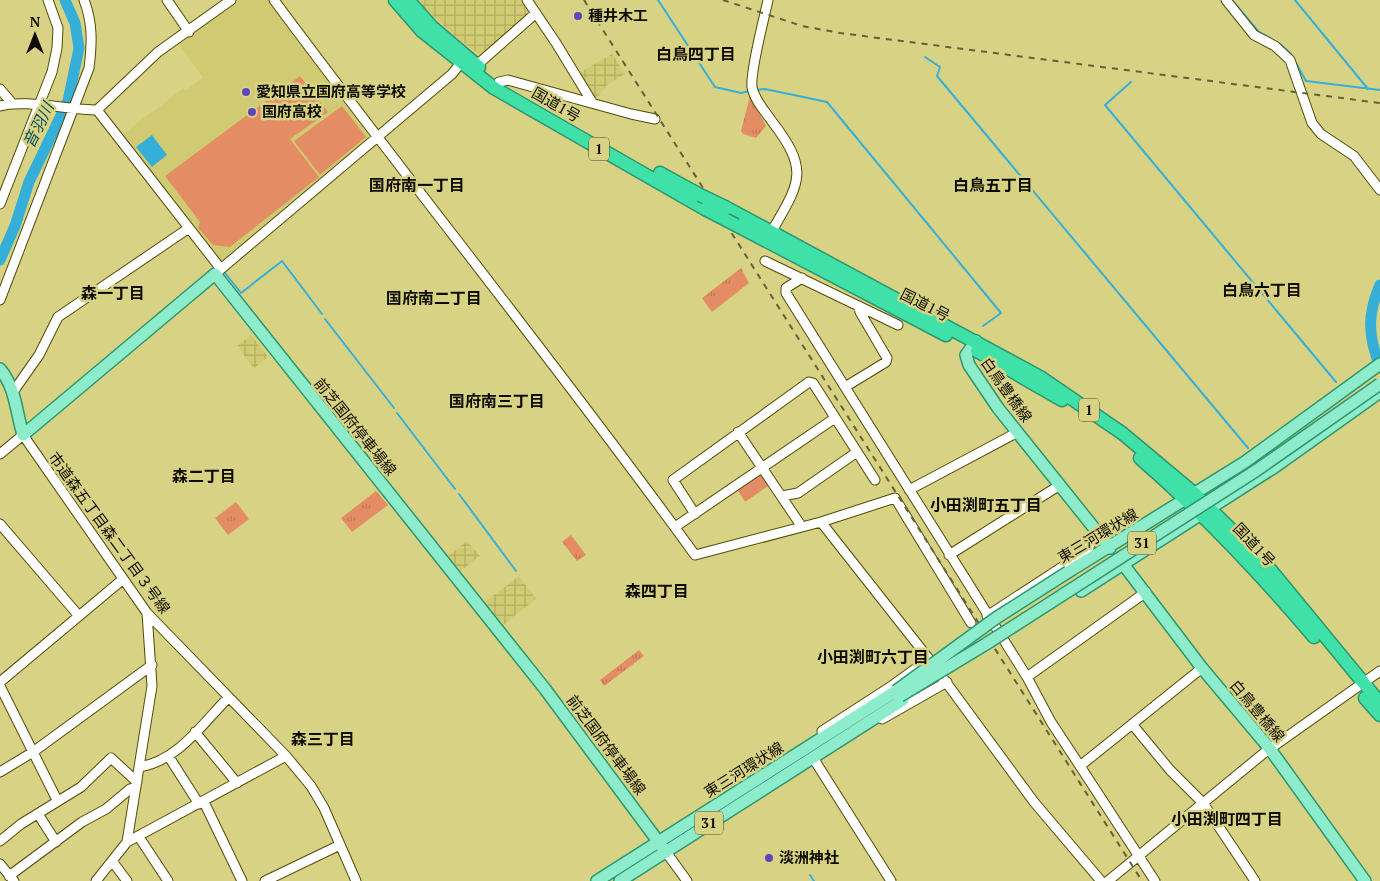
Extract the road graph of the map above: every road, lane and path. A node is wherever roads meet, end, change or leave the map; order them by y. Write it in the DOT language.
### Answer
graph roads {
  1 [pos="48,0"];
  2 [pos="84,0"];
  3 [pos="167,0"];
  4 [pos="231,0"];
  5 [pos="274,0"];
  6 [pos="395,0"];
  7 [pos="408,0"];
  8 [pos="527,0"];
  9 [pos="768,0"];
  10 [pos="1226,0"];
  11 [pos="536,13"];
  12 [pos="189,32"];
  13 [pos="463,60"];
  14 [pos="477,65"];
  15 [pos="499,82"];
  16 [pos="0,89"];
  17 [pos="11,102"];
  18 [pos="592,102"];
  19 [pos="0,106"];
  20 [pos="41,106"];
  21 [pos="72,110"];
  22 [pos="97,110"];
  23 [pos="655,119"];
  24 [pos="377,138"];
  25 [pos="1380,190"];
  26 [pos="0,204"];
  27 [pos="189,228"];
  28 [pos="770,236"];
  29 [pos="765,261"];
  30 [pos="218,271"];
  31 [pos="802,278"];
  32 [pos="0,300"];
  33 [pos="859,306"];
  34 [pos="898,325"];
  35 [pos="974,344"];
  36 [pos="1380,364"];
  37 [pos="0,369"];
  38 [pos="1380,384"];
  39 [pos="845,387"];
  40 [pos="13,392"];
  41 [pos="1380,392"];
  42 [pos="835,418"];
  43 [pos="738,432"];
  44 [pos="1018,432"];
  45 [pos="23,435"];
  46 [pos="857,452"];
  47 [pos="0,454"];
  48 [pos="762,468"];
  49 [pos="874,480"];
  50 [pos="1060,485"];
  51 [pos="909,490"];
  52 [pos="782,496"];
  53 [pos="1191,496"];
  54 [pos="1206,510"];
  55 [pos="695,514"];
  56 [pos="821,522"];
  57 [pos="0,524"];
  58 [pos="802,527"];
  59 [pos="675,528"];
  60 [pos="1094,528"];
  61 [pos="1110,548"];
  62 [pos="949,556"];
  63 [pos="1123,564"];
  64 [pos="122,580"];
  65 [pos="1146,592"];
  66 [pos="147,613"];
  67 [pos="79,616"];
  68 [pos="987,616"];
  69 [pos="971,623"];
  70 [pos="929,659"];
  71 [pos="152,665"];
  72 [pos="1202,668"];
  73 [pos="1380,670"];
  74 [pos="1026,677"];
  75 [pos="0,682"];
  76 [pos="947,682"];
  77 [pos="1360,685"];
  78 [pos="0,686"];
  79 [pos="900,696"];
  80 [pos="228,698"];
  81 [pos="1380,703"];
  82 [pos="1380,716"];
  83 [pos="1132,724"];
  84 [pos="194,732"];
  85 [pos="1270,749"];
  86 [pos="33,752"];
  87 [pos="286,756"];
  88 [pos="811,756"];
  89 [pos="169,757"];
  90 [pos="1080,766"];
  91 [pos="139,767"];
  92 [pos="0,772"];
  93 [pos="136,784"];
  94 [pos="237,784"];
  95 [pos="743,788"];
  96 [pos="58,800"];
  97 [pos="201,803"];
  98 [pos="1203,803"];
  99 [pos="38,814"];
  100 [pos="139,837"];
  101 [pos="0,841"];
  102 [pos="56,842"];
  103 [pos="127,842"];
  104 [pos="659,842"];
  105 [pos="340,845"];
  106 [pos="666,852"];
  107 [pos="1139,856"];
  108 [pos="112,861"];
  109 [pos="0,864"];
  110 [pos="12,878"];
  111 [pos="96,881"];
  112 [pos="127,881"];
  113 [pos="168,881"];
  114 [pos="242,881"];
  115 [pos="265,881"];
  116 [pos="356,881"];
  117 [pos="597,881"];
  118 [pos="620,881"];
  119 [pos="687,881"];
  120 [pos="891,881"];
  121 [pos="1101,881"];
  122 [pos="1108,881"];
  123 [pos="1155,881"];
  124 [pos="1255,881"];
  125 [pos="1364,881"];
  1 -- 20 [label="street"];
  2 -- 21 [label="street"];
  3 -- 12 [label="street"];
  4 -- 12 [label="street"];
  5 -- 24 [label="street"];
  6 -- 13 [label="highway, 国道1号 / 1"];
  7 -- 13 [label="highway, 国道1号 / 1"];
  8 -- 11 [label="street"];
  9 -- 28 [label="street"];
  10 -- 25 [label="street"];
  11 -- 14 [label="street"];
  11 -- 18 [label="street"];
  12 -- 22 [label="street"];
  13 -- 14 [label="highway, 国道1号 / 1"];
  13 -- 24 [label="street"];
  13 -- 28 [label="highway, 国道1号 / 1, bridge"];
  14 -- 15 [label="highway, 国道1号 / 1"];
  15 -- 18 [label="street"];
  15 -- 28 [label="highway, 国道1号 / 1, bridge"];
  16 -- 17 [label="street"];
  17 -- 19 [label="street"];
  17 -- 20 [label="street"];
  18 -- 23 [label="street"];
  20 -- 21 [label="street"];
  20 -- 26 [label="street"];
  21 -- 22 [label="street"];
  21 -- 32 [label="street"];
  22 -- 27 [label="street"];
  24 -- 30 [label="street"];
  24 -- 59 [label="street"];
  27 -- 30 [label="street"];
  27 -- 40 [label="street"];
  28 -- 35 [label="highway, 国道1号 / 1"];
  29 -- 31 [label="street"];
  30 -- 45 [label="main road"];
  30 -- 104 [label="main road, 前芝国府停車場線"];
  31 -- 33 [label="street"];
  31 -- 39 [label="street"];
  33 -- 34 [label="street"];
  33 -- 39 [label="street"];
  35 -- 44 [label="main road, 白鳥豊橋線"];
  35 -- 53 [label="highway, 国道1号 / 1"];
  36 -- 53 [label="main road, 東三河環状線 / 31"];
  37 -- 40 [label="main road"];
  38 -- 79 [label="main road, 東三河環状線 / 31, bridge"];
  39 -- 51 [label="street"];
  40 -- 45 [label="main road"];
  41 -- 54 [label="main road, 東三河環状線 / 31"];
  42 -- 43 [label="street"];
  42 -- 46 [label="street"];
  42 -- 48 [label="street"];
  43 -- 48 [label="street"];
  43 -- 55 [label="street"];
  44 -- 50 [label="main road, 白鳥豊橋線"];
  44 -- 51 [label="street"];
  45 -- 47 [label="street"];
  45 -- 64 [label="street, 市道森五丁目森二丁目３号線"];
  46 -- 49 [label="street"];
  46 -- 52 [label="street"];
  48 -- 52 [label="street"];
  48 -- 55 [label="street"];
  50 -- 60 [label="main road, 白鳥豊橋線"];
  50 -- 62 [label="street"];
  51 -- 62 [label="street"];
  52 -- 58 [label="street"];
  53 -- 54 [label="highway, 国道1号 / 1"];
  53 -- 61 [label="main road, 東三河環状線 / 31"];
  54 -- 63 [label="main road, 東三河環状線 / 31"];
  54 -- 77 [label="highway, 国道1号 / 1"];
  55 -- 59 [label="street"];
  56 -- 58 [label="street"];
  56 -- 69 [label="street"];
  56 -- 70 [label="street"];
  57 -- 67 [label="street"];
  58 -- 59 [label="street"];
  60 -- 61 [label="main road, 白鳥豊橋線"];
  60 -- 68 [label="street"];
  61 -- 79 [label="main road, 東三河環状線 / 31, bridge"];
  62 -- 68 [label="street"];
  63 -- 65 [label="main road, 白鳥豊橋線"];
  63 -- 79 [label="main road, 東三河環状線 / 31"];
  64 -- 66 [label="street, 市道森五丁目森二丁目３号線"];
  64 -- 67 [label="street"];
  65 -- 72 [label="main road, 白鳥豊橋線"];
  65 -- 74 [label="street"];
  66 -- 71 [label="street"];
  66 -- 80 [label="street, 市道森五丁目森二丁目３号線"];
  67 -- 75 [label="street"];
  68 -- 74 [label="street"];
  70 -- 76 [label="street"];
  70 -- 95 [label="street"];
  71 -- 86 [label="street"];
  71 -- 91 [label="street"];
  72 -- 83 [label="street"];
  72 -- 85 [label="main road, 白鳥豊橋線"];
  73 -- 77 [label="street"];
  74 -- 90 [label="street"];
  76 -- 88 [label="street"];
  76 -- 121 [label="street"];
  77 -- 81 [label="highway, 国道1号 / 1"];
  77 -- 82 [label="highway, 国道1号 / 1"];
  77 -- 85 [label="street"];
  78 -- 86 [label="street"];
  79 -- 88 [label="main road, 東三河環状線 / 31"];
  79 -- 88 [label="main road, 東三河環状線 / 31"];
  80 -- 84 [label="street"];
  80 -- 87 [label="street, 市道森五丁目森二丁目３号線"];
  83 -- 90 [label="street"];
  83 -- 98 [label="street"];
  84 -- 89 [label="street"];
  84 -- 94 [label="street"];
  85 -- 98 [label="street"];
  85 -- 125 [label="main road, 白鳥豊橋線"];
  86 -- 92 [label="street"];
  86 -- 96 [label="street"];
  87 -- 94 [label="street"];
  87 -- 105 [label="street, 市道森五丁目森二丁目３号線"];
  88 -- 95 [label="main road, 東三河環状線 / 31"];
  88 -- 106 [label="main road, 東三河環状線 / 31"];
  88 -- 120 [label="street"];
  89 -- 91 [label="street"];
  89 -- 97 [label="street"];
  90 -- 107 [label="street"];
  91 -- 93 [label="street"];
  93 -- 96 [label="street"];
  93 -- 102 [label="street"];
  93 -- 103 [label="street"];
  94 -- 97 [label="street"];
  95 -- 104 [label="main road, 東三河環状線 / 31"];
  96 -- 99 [label="street"];
  97 -- 100 [label="street"];
  97 -- 114 [label="street"];
  98 -- 107 [label="street"];
  98 -- 124 [label="street"];
  99 -- 101 [label="street"];
  99 -- 102 [label="street"];
  100 -- 103 [label="street"];
  100 -- 113 [label="street"];
  102 -- 110 [label="street"];
  103 -- 108 [label="street"];
  104 -- 106 [label="main road, 前芝国府停車場線"];
  104 -- 117 [label="main road, 東三河環状線 / 31"];
  105 -- 115 [label="street"];
  105 -- 116 [label="street, 市道森五丁目森二丁目３号線"];
  106 -- 118 [label="main road, 東三河環状線 / 31"];
  106 -- 119 [label="street"];
  107 -- 122 [label="street"];
  107 -- 123 [label="street"];
  108 -- 111 [label="street"];
  108 -- 112 [label="street"];
  109 -- 110 [label="street"];
}
